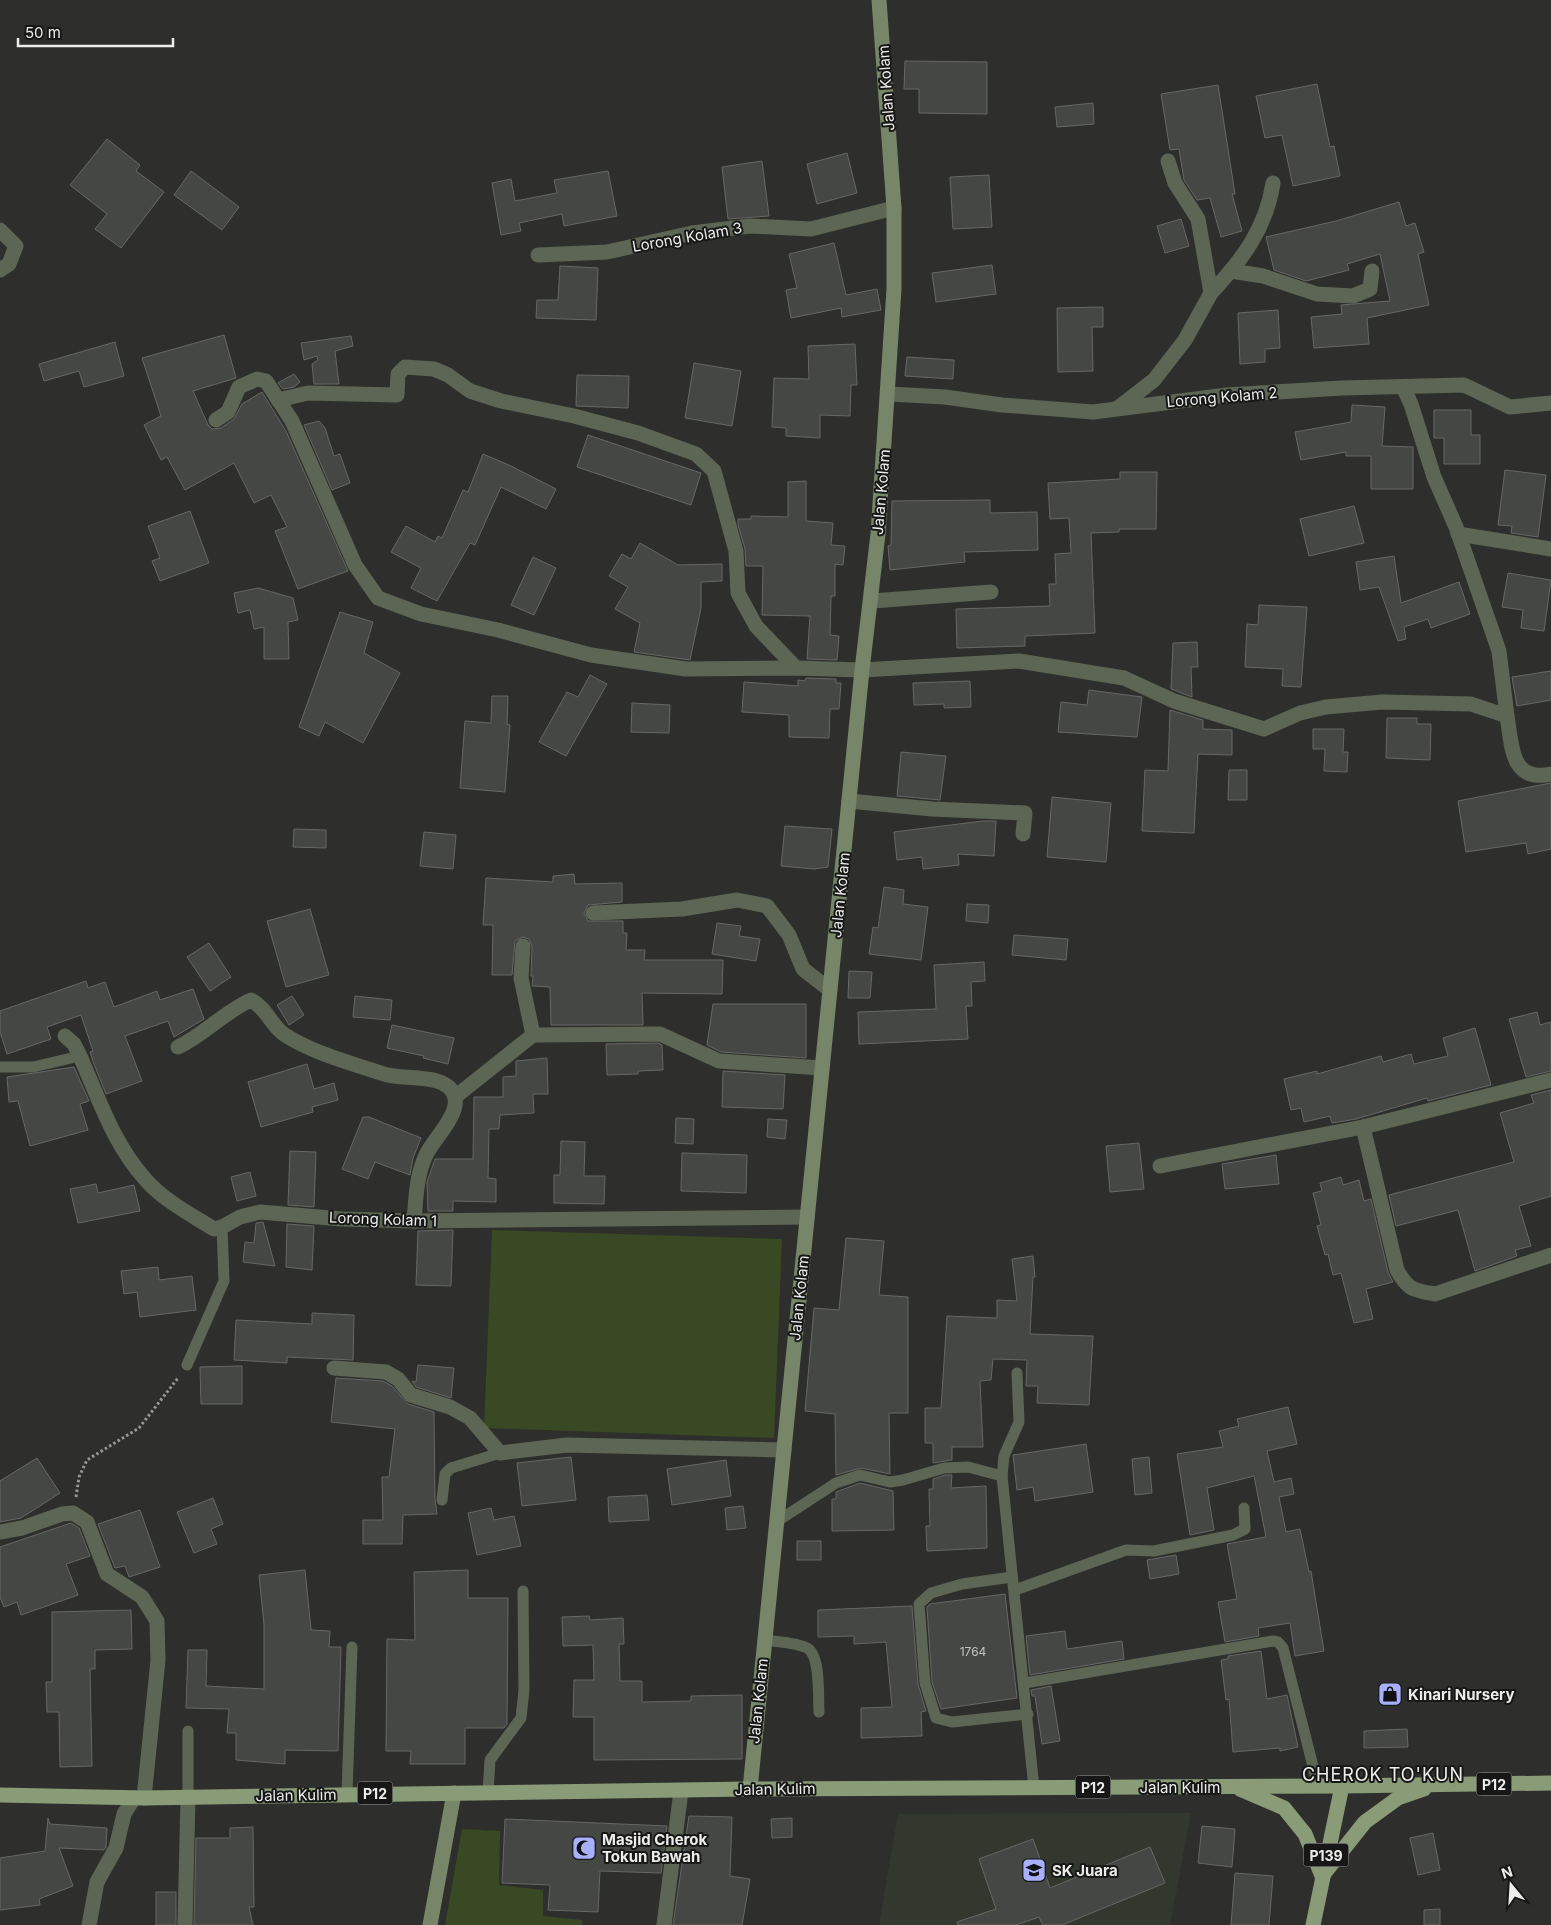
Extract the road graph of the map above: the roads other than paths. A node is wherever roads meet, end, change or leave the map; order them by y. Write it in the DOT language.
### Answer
graph roads {
  1 [pos="879,0"];
  2 [pos="1168,161"];
  3 [pos="1273,183"];
  4 [pos="894,208"];
  5 [pos="0,230"];
  6 [pos="538,255"];
  7 [pos="0,270"];
  8 [pos="1372,271"];
  9 [pos="1231,272"];
  10 [pos="1211,293"];
  11 [pos="1403,387"];
  12 [pos="889,394"];
  13 [pos="278,400"];
  14 [pos="1551,404"];
  15 [pos="1114,410"];
  16 [pos="216,420"];
  17 [pos="1458,534"];
  18 [pos="1551,549"];
  19 [pos="991,592"];
  20 [pos="872,600"];
  21 [pos="796,668"];
  22 [pos="862,670"];
  23 [pos="1507,716"];
  24 [pos="1551,774"];
  25 [pos="849,801"];
  26 [pos="1022,834"];
  27 [pos="593,913"];
  28 [pos="523,946"];
  29 [pos="830,990"];
  30 [pos="533,1035"];
  31 [pos="65,1036"];
  32 [pos="178,1047"];
  33 [pos="80,1056"];
  34 [pos="0,1066"];
  35 [pos="822,1068"];
  36 [pos="1551,1080"];
  37 [pos="455,1097"];
  38 [pos="1363,1127"];
  39 [pos="1160,1166"];
  40 [pos="807,1217"];
  41 [pos="414,1222"];
  42 [pos="222,1227"];
  43 [pos="1551,1256"];
  44 [pos="187,1365"];
  45 [pos="334,1368"];
  46 [pos="1017,1373"];
  47 [pos="784,1450"];
  48 [pos="500,1453"];
  49 [pos="1002,1476"];
  50 [pos="442,1500"];
  51 [pos="1244,1508"];
  52 [pos="776,1522"];
  53 [pos="0,1532"];
  54 [pos="1012,1577"];
  55 [pos="1015,1590"];
  56 [pos="523,1591"];
  57 [pos="765,1640"];
  58 [pos="352,1647"];
  59 [pos="1025,1684"];
  60 [pos="819,1712"];
  61 [pos="1028,1714"];
  62 [pos="188,1731"];
  63 [pos="1551,1782"];
  64 [pos="1436,1785"];
  65 [pos="1234,1786"];
  66 [pos="1318,1786"];
  67 [pos="1342,1786"];
  68 [pos="1034,1788"];
  69 [pos="750,1789"];
  70 [pos="681,1791"];
  71 [pos="488,1792"];
  72 [pos="454,1793"];
  73 [pos="347,1794"];
  74 [pos="0,1795"];
  75 [pos="188,1797"];
  76 [pos="139,1798"];
  77 [pos="1322,1876"];
  78 [pos="89,1925"];
  79 [pos="186,1925"];
  80 [pos="430,1925"];
  81 [pos="664,1925"];
  82 [pos="1313,1925"];
  1 -- 4 [label="street, Jalan Kolam"];
  2 -- 10 [label="street"];
  3 -- 9 [label="street"];
  4 -- 6 [label="street, Lorong Kolam 3"];
  4 -- 12 [label="street, Jalan Kolam"];
  5 -- 7 [label="street"];
  8 -- 9 [label="street"];
  9 -- 10 [label="street"];
  10 -- 15 [label="street"];
  11 -- 14 [label="street, Lorong Kolam 2"];
  11 -- 15 [label="street, Lorong Kolam 2"];
  11 -- 17 [label="street"];
  12 -- 15 [label="street, Lorong Kolam 2"];
  12 -- 20 [label="street, Jalan Kolam"];
  13 -- 16 [label="street"];
  13 -- 21 [label="street"];
  13 -- 21 [label="street"];
  17 -- 18 [label="street"];
  17 -- 23 [label="street"];
  19 -- 20 [label="street"];
  20 -- 22 [label="street, Jalan Kolam"];
  21 -- 22 [label="street"];
  22 -- 23 [label="street"];
  22 -- 25 [label="street, Jalan Kolam"];
  23 -- 24 [label="street"];
  25 -- 26 [label="street"];
  25 -- 29 [label="street, Jalan Kolam"];
  27 -- 29 [label="street"];
  28 -- 30 [label="street"];
  29 -- 35 [label="street, Jalan Kolam"];
  30 -- 35 [label="street"];
  30 -- 37 [label="street"];
  31 -- 33 [label="street"];
  32 -- 37 [label="street"];
  33 -- 34 [label="lane"];
  33 -- 42 [label="street"];
  35 -- 40 [label="street, Jalan Kolam"];
  36 -- 38 [label="street"];
  37 -- 41 [label="street"];
  38 -- 39 [label="street"];
  38 -- 43 [label="street"];
  40 -- 41 [label="street, Lorong Kolam 1"];
  40 -- 47 [label="street, Jalan Kolam"];
  41 -- 42 [label="street, Lorong Kolam 1"];
  42 -- 44 [label="lane"];
  45 -- 48 [label="street"];
  46 -- 49 [label="lane"];
  47 -- 48 [label="street"];
  47 -- 52 [label="street, Jalan Kolam"];
  48 -- 50 [label="lane"];
  49 -- 52 [label="lane"];
  49 -- 54 [label="lane"];
  51 -- 55 [label="lane"];
  52 -- 57 [label="street, Jalan Kolam"];
  53 -- 76 [label="street"];
  54 -- 55 [label="lane"];
  54 -- 61 [label="lane"];
  55 -- 59 [label="lane"];
  56 -- 71 [label="lane"];
  57 -- 60 [label="lane"];
  57 -- 69 [label="street, Jalan Kolam"];
  58 -- 73 [label="lane"];
  59 -- 61 [label="lane"];
  59 -- 66 [label="lane"];
  61 -- 68 [label="lane"];
  62 -- 75 [label="lane"];
  63 -- 64 [label="main road, Jalan Kulim / P12"];
  64 -- 67 [label="main road, Jalan Kulim / P12"];
  64 -- 77 [label="main road"];
  65 -- 66 [label="main road, Jalan Kulim / P12"];
  65 -- 68 [label="main road, Jalan Kulim / P12"];
  65 -- 77 [label="main road"];
  66 -- 67 [label="main road, Jalan Kulim / P12"];
  67 -- 77 [label="main road, P139"];
  68 -- 69 [label="main road, Jalan Kulim / P12"];
  69 -- 70 [label="main road, Jalan Kulim / P12"];
  70 -- 71 [label="main road, Jalan Kulim / P12"];
  70 -- 81 [label="street"];
  71 -- 72 [label="main road, Jalan Kulim / P12"];
  72 -- 73 [label="main road, Jalan Kulim / P12"];
  72 -- 80 [label="street"];
  73 -- 75 [label="main road, Jalan Kulim / P12"];
  74 -- 76 [label="main road, Jalan Kulim / P12"];
  75 -- 76 [label="main road, Jalan Kulim / P12"];
  75 -- 79 [label="street"];
  76 -- 78 [label="street"];
  77 -- 82 [label="main road, P139"];
}
